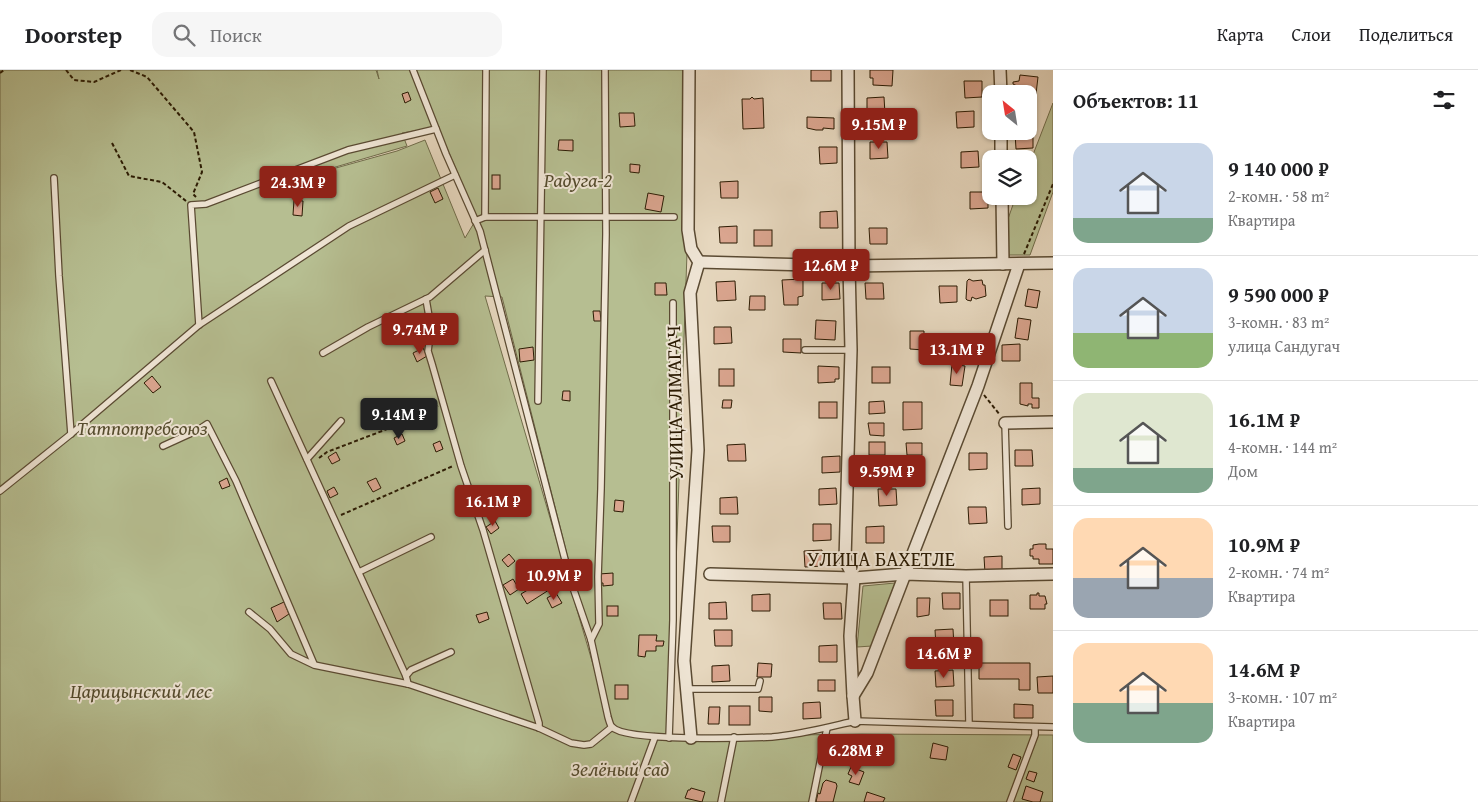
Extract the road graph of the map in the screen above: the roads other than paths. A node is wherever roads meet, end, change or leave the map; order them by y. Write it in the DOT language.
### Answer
graph roads {
  1 [pos="413,70"];
  2 [pos="418,70"];
  3 [pos="486,70"];
  4 [pos="544,70"];
  5 [pos="605,70"];
  6 [pos="689,70"];
  7 [pos="848,70"];
  8 [pos="1000,70"];
  9 [pos="417,81"];
  10 [pos="1001,85"];
  11 [pos="436,129"];
  12 [pos="455,175"];
  13 [pos="54,178"];
  14 [pos="1002,205"];
  15 [pos="606,216"];
  16 [pos="485,217"];
  17 [pos="674,217"];
  18 [pos="540,218"];
  19 [pos="475,221"];
  20 [pos="485,250"];
  21 [pos="698,262"];
  22 [pos="1053,263"];
  23 [pos="1003,264"];
  24 [pos="1019,264"];
  25 [pos="849,266"];
  26 [pos="426,299"];
  27 [pos="673,303"];
  28 [pos="199,325"];
  29 [pos="805,350"];
  30 [pos="852,350"];
  31 [pos="323,353"];
  32 [pos="271,381"];
  33 [pos="538,401"];
  34 [pos="341,421"];
  35 [pos="1053,422"];
  36 [pos="1006,423"];
  37 [pos="71,434"];
  38 [pos="163,446"];
  39 [pos="308,461"];
  40 [pos="0,490"];
  41 [pos="1008,526"];
  42 [pos="431,537"];
  43 [pos="359,572"];
  44 [pos="710,574"];
  45 [pos="905,574"];
  46 [pos="1053,574"];
  47 [pos="966,576"];
  48 [pos="854,578"];
  49 [pos="249,612"];
  50 [pos="591,640"];
  51 [pos="451,652"];
  52 [pos="314,665"];
  53 [pos="406,676"];
  54 [pos="760,681"];
  55 [pos="408,684"];
  56 [pos="688,689"];
  57 [pos="852,696"];
  58 [pos="855,720"];
  59 [pos="970,724"];
  60 [pos="612,727"];
  61 [pos="1053,727"];
  62 [pos="539,728"];
  63 [pos="827,728"];
  64 [pos="1035,728"];
  65 [pos="655,737"];
  66 [pos="734,737"];
  67 [pos="669,738"];
  68 [pos="691,738"];
  69 [pos="631,802"];
  70 [pos="721,802"];
  71 [pos="812,802"];
  72 [pos="1010,802"];
  1 -- 9 [label="lane"];
  2 -- 9 [label="lane"];
  3 -- 16 [label="lane"];
  4 -- 18 [label="lane"];
  5 -- 15 [label="lane"];
  6 -- 21 [label="street"];
  7 -- 25 [label="street"];
  8 -- 10 [label="street"];
  9 -- 11 [label="lane"];
  11 -- 12 [label="lane"];
  11 -- 28 [label="lane"];
  12 -- 19 [label="lane"];
  12 -- 28 [label="lane"];
  13 -- 37 [label="lane"];
  14 -- 23 [label="street"];
  15 -- 17 [label="lane"];
  15 -- 18 [label="lane"];
  15 -- 50 [label="lane"];
  16 -- 18 [label="lane"];
  16 -- 19 [label="lane"];
  18 -- 33 [label="lane"];
  19 -- 20 [label="lane"];
  20 -- 26 [label="lane"];
  20 -- 50 [label="lane"];
  21 -- 25 [label="street"];
  21 -- 56 [label="street, УЛИЦА АЛМАГАЧ"];
  22 -- 24 [label="street"];
  23 -- 24 [label="street"];
  23 -- 25 [label="street"];
  24 -- 45 [label="street"];
  25 -- 30 [label="street"];
  26 -- 31 [label="lane"];
  26 -- 62 [label="lane"];
  27 -- 67 [label="lane"];
  28 -- 37 [label="lane"];
  29 -- 30 [label="lane"];
  30 -- 48 [label="street"];
  32 -- 39 [label="lane"];
  34 -- 39 [label="lane"];
  35 -- 36 [label="street"];
  36 -- 41 [label="lane"];
  37 -- 40 [label="lane"];
  38 -- 52 [label="lane"];
  39 -- 43 [label="lane"];
  42 -- 43 [label="lane"];
  43 -- 53 [label="lane"];
  44 -- 48 [label="street, УЛИЦА БАХЕТЛЕ"];
  45 -- 47 [label="street, УЛИЦА БАХЕТЛЕ"];
  45 -- 48 [label="street, УЛИЦА БАХЕТЛЕ"];
  45 -- 57 [label="street"];
  46 -- 47 [label="street, УЛИЦА БАХЕТЛЕ"];
  47 -- 59 [label="lane"];
  48 -- 57 [label="street"];
  49 -- 52 [label="lane"];
  50 -- 60 [label="lane"];
  51 -- 53 [label="lane"];
  52 -- 55 [label="lane"];
  53 -- 55 [label="lane"];
  54 -- 56 [label="lane"];
  55 -- 62 [label="lane"];
  56 -- 68 [label="street, УЛИЦА АЛМАГАЧ"];
  57 -- 58 [label="street"];
  58 -- 59 [label="lane"];
  58 -- 63 [label="lane"];
  59 -- 64 [label="lane"];
  60 -- 62 [label="lane"];
  60 -- 65 [label="lane"];
  61 -- 64 [label="lane"];
  63 -- 66 [label="lane"];
  63 -- 71 [label="lane"];
  64 -- 72 [label="lane"];
  65 -- 67 [label="lane"];
  65 -- 69 [label="lane"];
  66 -- 68 [label="lane"];
  66 -- 70 [label="lane"];
  67 -- 68 [label="lane"];
}
